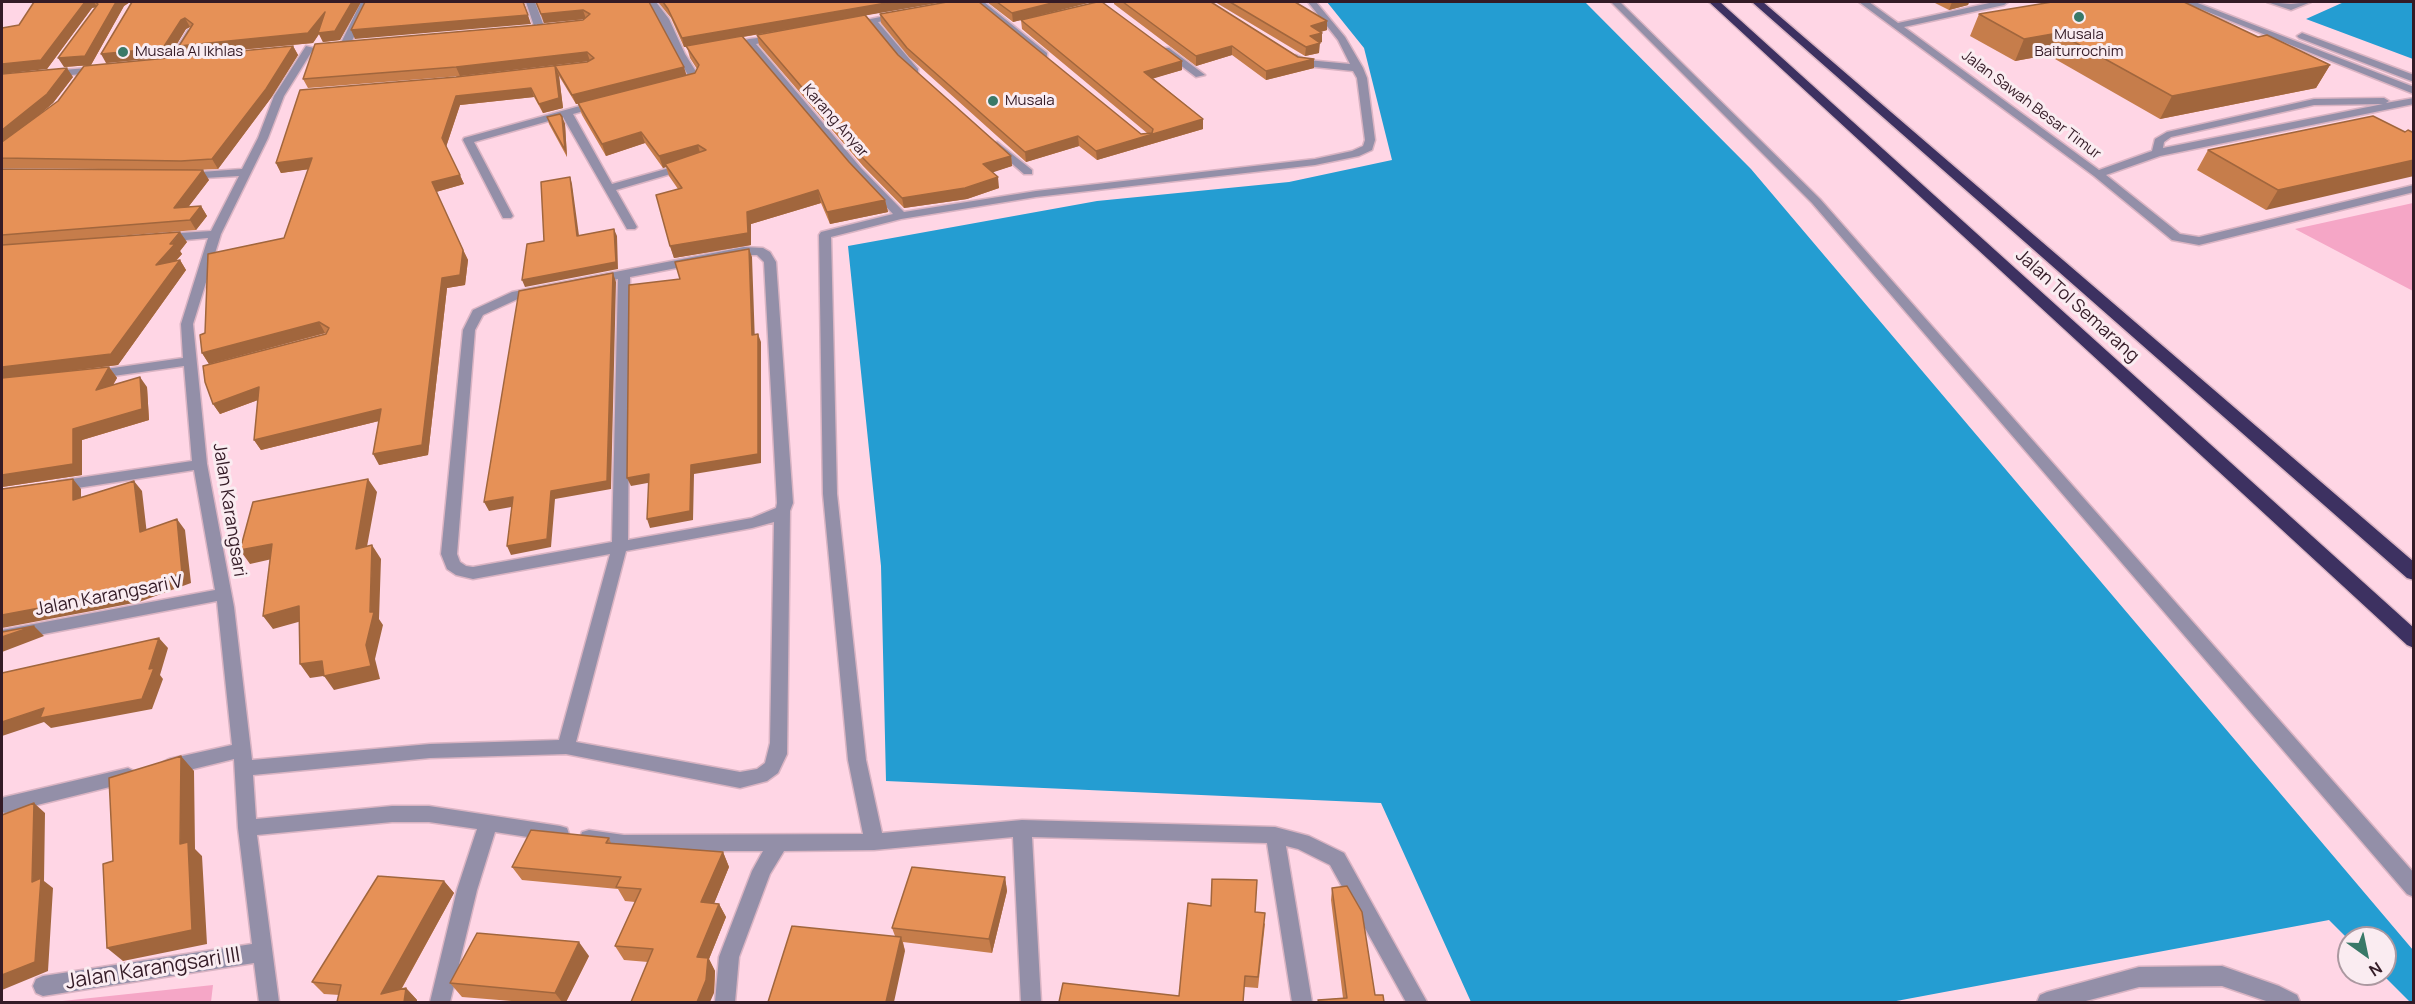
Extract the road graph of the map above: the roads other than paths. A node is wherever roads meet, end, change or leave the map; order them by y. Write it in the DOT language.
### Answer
graph roads {
  1 [pos="366,2"];
  2 [pos="530,2"];
  3 [pos="652,2"];
  4 [pos="979,2"];
  5 [pos="1312,2"];
  6 [pos="1615,2"];
  7 [pos="1714,2"];
  8 [pos="1757,2"];
  9 [pos="1864,2"];
  10 [pos="2004,2"];
  11 [pos="2188,2"];
  12 [pos="2213,2"];
  13 [pos="2272,2"];
  14 [pos="2306,2"];
  15 [pos="904,8"];
  16 [pos="872,20"];
  17 [pos="1023,24"];
  18 [pos="1899,25"];
  19 [pos="838,26"];
  20 [pos="1011,27"];
  21 [pos="551,28"];
  22 [pos="540,29"];
  23 [pos="528,30"];
  24 [pos="191,32"];
  25 [pos="794,34"];
  26 [pos="749,42"];
  27 [pos="1156,42"];
  28 [pos="356,44"];
  29 [pos="345,45"];
  30 [pos="333,46"];
  31 [pos="309,48"];
  32 [pos="715,48"];
  33 [pos="692,52"];
  34 [pos="680,54"];
  35 [pos="1290,55"];
  36 [pos="184,61"];
  37 [pos="173,62"];
  38 [pos="162,63"];
  39 [pos="104,64"];
  40 [pos="58,65"];
  41 [pos="1056,65"];
  42 [pos="1358,68"];
  43 [pos="1200,75"];
  44 [pos="921,77"];
  45 [pos="2414,79"];
  46 [pos="666,88"];
  47 [pos="2414,91"];
  48 [pos="610,101"];
  49 [pos="2414,101"];
  50 [pos="566,112"];
  51 [pos="2338,116"];
  52 [pos="2227,122"];
  53 [pos="2357,126"];
  54 [pos="2246,135"];
  55 [pos="992,140"];
  56 [pos="2157,153"];
  57 [pos="702,162"];
  58 [pos="246,172"];
  59 [pos="1028,172"];
  60 [pos="2098,174"];
  61 [pos="176,176"];
  62 [pos="609,188"];
  63 [pos="2414,188"];
  64 [pos="507,216"];
  65 [pos="901,216"];
  66 [pos="631,227"];
  67 [pos="215,234"];
  68 [pos="148,240"];
  69 [pos="624,274"];
  70 [pos="195,370"];
  71 [pos="77,377"];
  72 [pos="200,464"];
  73 [pos="47,488"];
  74 [pos="782,511"];
  75 [pos="620,546"];
  76 [pos="2414,573"];
  77 [pos="223,594"];
  78 [pos="2,636"];
  79 [pos="2414,640"];
  80 [pos="566,747"];
  81 [pos="243,759"];
  82 [pos="5,805"];
  83 [pos="488,823"];
  84 [pos="247,828"];
  85 [pos="1022,828"];
  86 [pos="1275,835"];
  87 [pos="874,842"];
  88 [pos="778,843"];
  89 [pos="2414,888"];
  90 [pos="263,952"];
  91 [pos="43,986"];
  92 [pos="268,1002"];
  93 [pos="440,1002"];
  94 [pos="725,1002"];
  95 [pos="1031,1002"];
  96 [pos="1302,1002"];
  97 [pos="1417,1002"];
  98 [pos="2047,1002"];
  99 [pos="2290,1002"];
  1 -- 29 [label="street"];
  2 -- 22 [label="street"];
  3 -- 34 [label="street"];
  4 -- 20 [label="street"];
  5 -- 42 [label="street"];
  6 -- 89 [label="street"];
  7 -- 79 [label="highway, Jalan Tol Semarang"];
  8 -- 76 [label="highway, Jalan Tol Semarang"];
  9 -- 18 [label="street, Jalan Sawah Besar Timur"];
  10 -- 18 [label="street"];
  11 -- 47 [label="street"];
  12 -- 45 [label="street"];
  13 -- 14 [label="street"];
  15 -- 16 [label="street"];
  16 -- 19 [label="street"];
  16 -- 44 [label="street"];
  17 -- 20 [label="street"];
  18 -- 60 [label="street, Jalan Sawah Besar Timur"];
  20 -- 41 [label="street"];
  21 -- 22 [label="street"];
  22 -- 23 [label="street"];
  24 -- 37 [label="street"];
  25 -- 26 [label="street"];
  26 -- 32 [label="street"];
  26 -- 65 [label="street, Karang Anyar"];
  27 -- 43 [label="street"];
  28 -- 29 [label="street"];
  29 -- 30 [label="street"];
  31 -- 58 [label="street, Jalan Karangsari"];
  33 -- 34 [label="street"];
  34 -- 46 [label="street"];
  35 -- 42 [label="street"];
  36 -- 37 [label="street"];
  37 -- 38 [label="street"];
  39 -- 40 [label="street"];
  42 -- 65 [label="street"];
  48 -- 50 [label="street"];
  49 -- 51 [label="street"];
  49 -- 52 [label="street"];
  50 -- 62 [label="street"];
  50 -- 64 [label="street"];
  51 -- 53 [label="street"];
  51 -- 54 [label="street"];
  52 -- 54 [label="street"];
  52 -- 56 [label="street"];
  54 -- 56 [label="street"];
  55 -- 59 [label="street"];
  56 -- 60 [label="street"];
  57 -- 62 [label="street"];
  58 -- 61 [label="street"];
  58 -- 67 [label="street, Jalan Karangsari"];
  60 -- 63 [label="street, Jalan Sawah Besar Timur"];
  62 -- 66 [label="street"];
  65 -- 87 [label="street"];
  67 -- 68 [label="street"];
  67 -- 70 [label="street, Jalan Karangsari"];
  69 -- 74 [label="street"];
  69 -- 75 [label="street"];
  69 -- 75 [label="street"];
  70 -- 71 [label="street"];
  70 -- 72 [label="street, Jalan Karangsari"];
  72 -- 73 [label="street"];
  72 -- 77 [label="street, Jalan Karangsari"];
  74 -- 75 [label="street"];
  74 -- 80 [label="street"];
  75 -- 80 [label="street"];
  77 -- 78 [label="street, Jalan Karangsari V"];
  77 -- 81 [label="street, Jalan Karangsari"];
  80 -- 81 [label="street"];
  81 -- 82 [label="street"];
  81 -- 84 [label="street, Jalan Karangsari"];
  83 -- 84 [label="street"];
  83 -- 88 [label="street"];
  83 -- 93 [label="street"];
  84 -- 90 [label="street, Jalan Karangsari"];
  85 -- 86 [label="street"];
  85 -- 87 [label="street"];
  85 -- 95 [label="street"];
  86 -- 96 [label="street"];
  86 -- 97 [label="street"];
  87 -- 88 [label="street"];
  88 -- 94 [label="street"];
  90 -- 91 [label="street, Jalan Karangsari III"];
  90 -- 92 [label="street, Jalan Karangsari"];
  98 -- 99 [label="street"];
}
